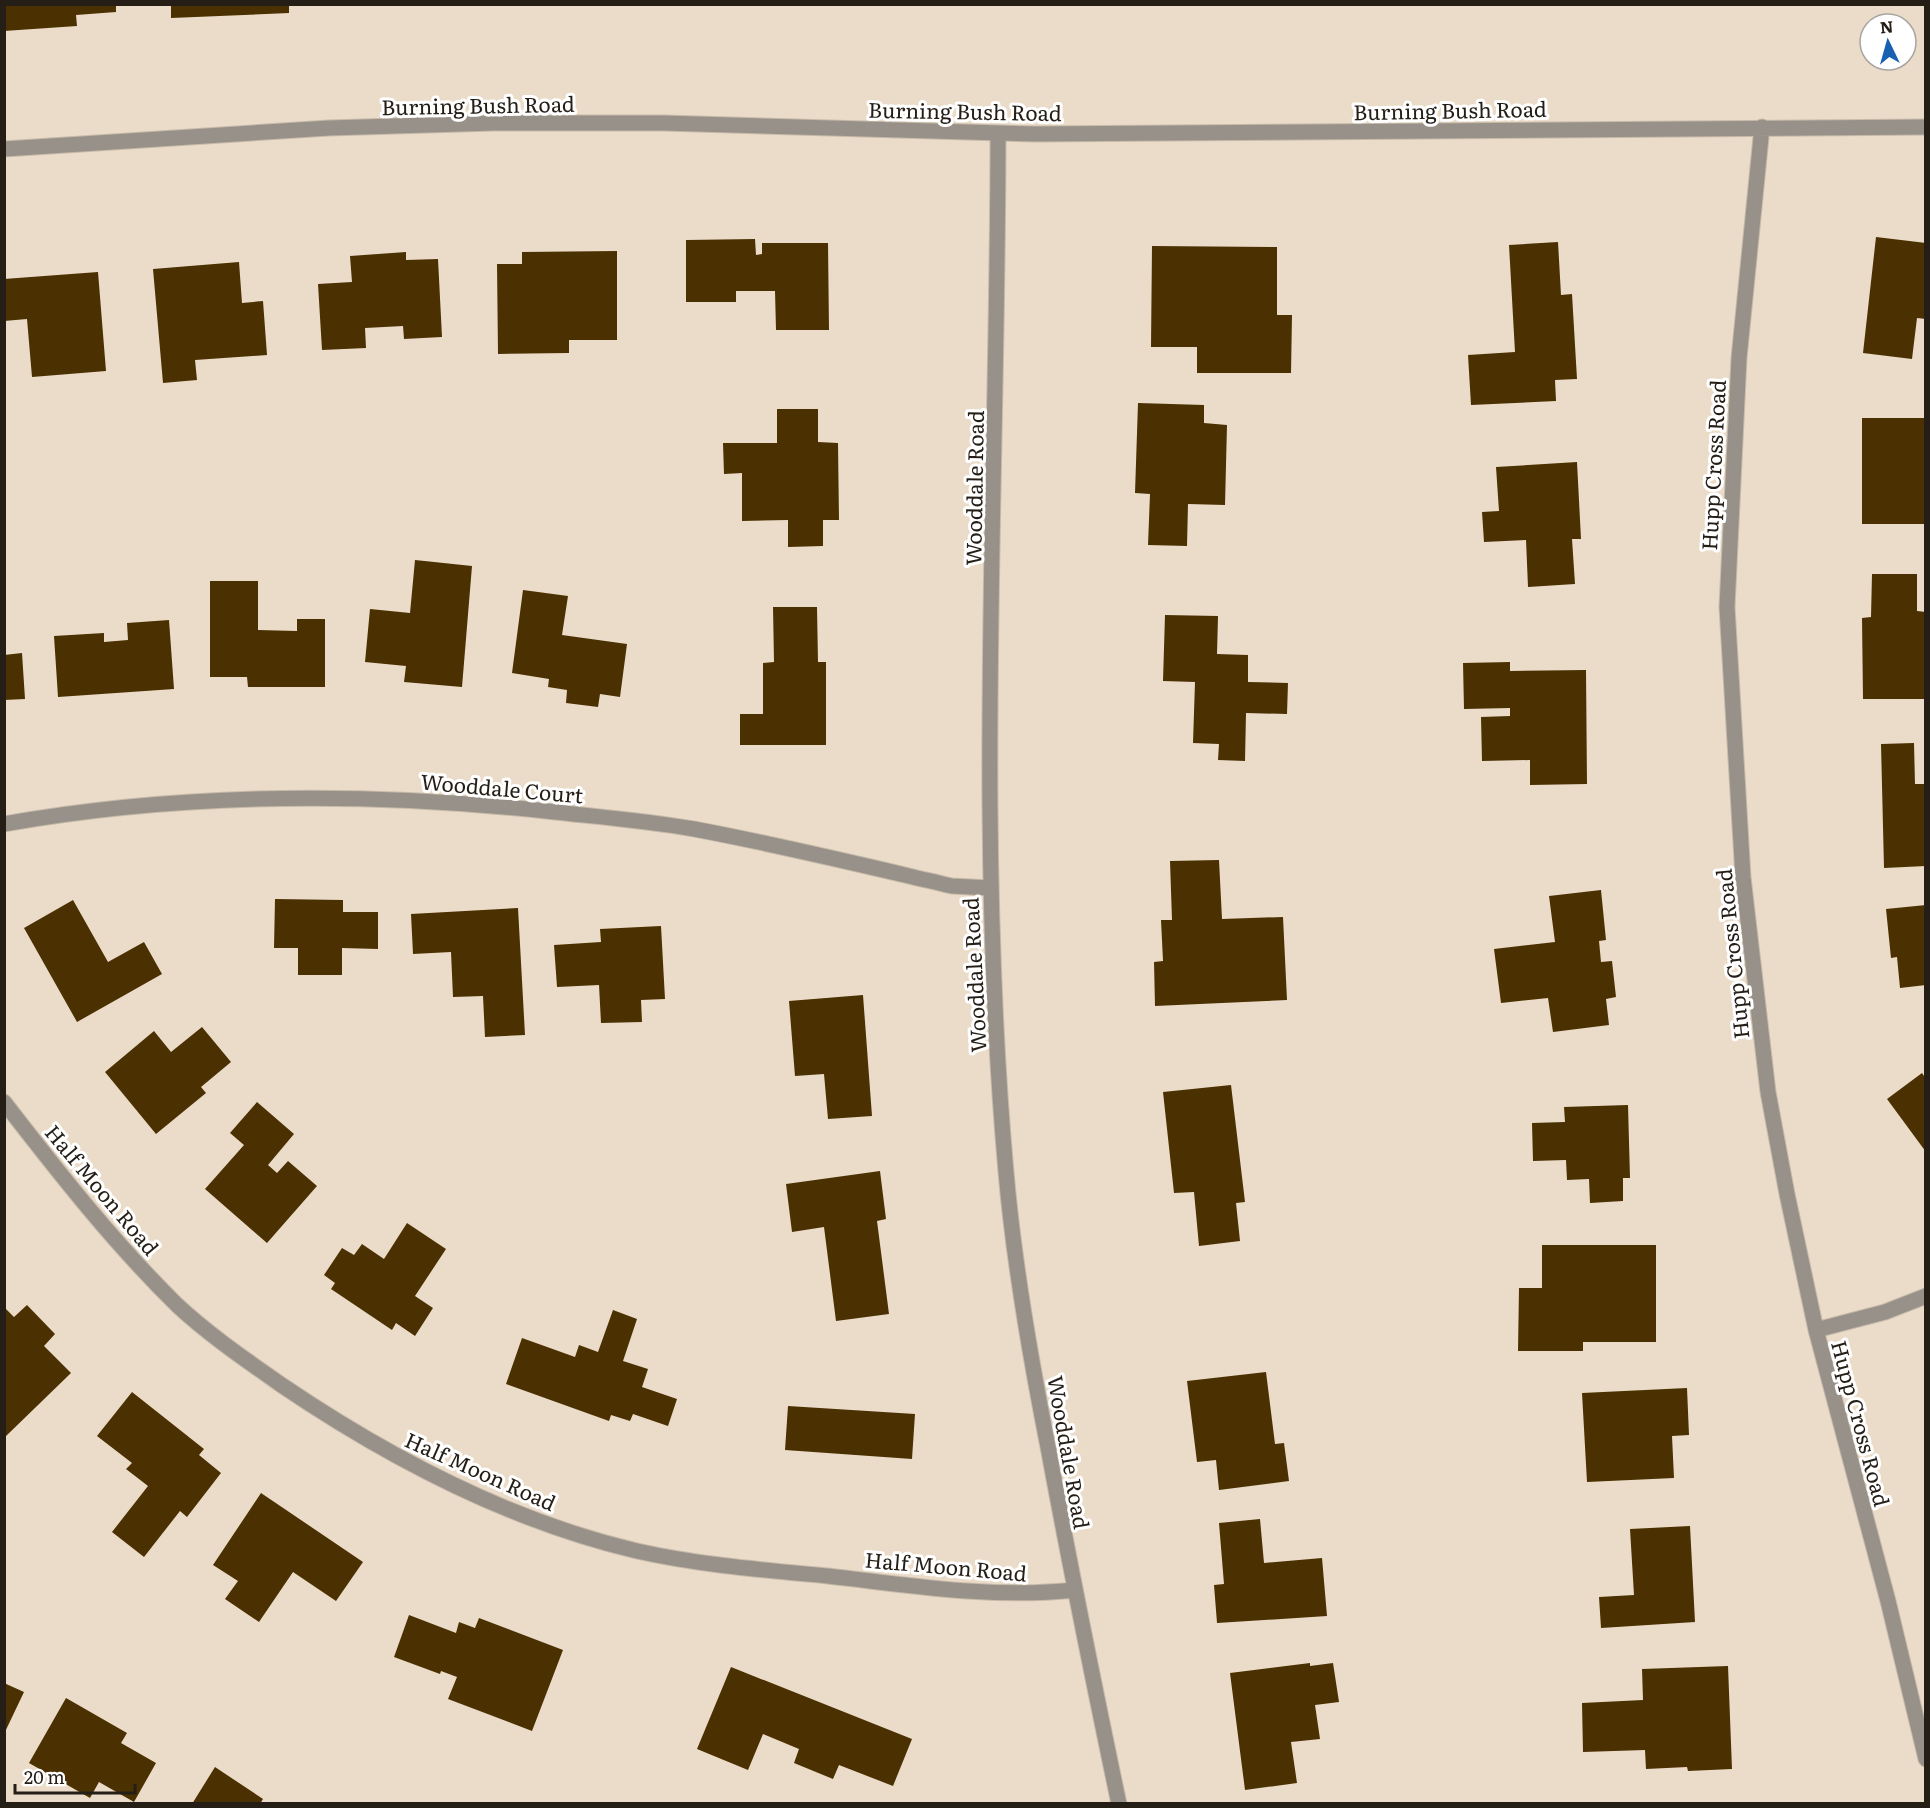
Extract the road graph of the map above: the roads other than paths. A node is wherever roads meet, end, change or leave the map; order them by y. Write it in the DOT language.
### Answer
graph roads {
  1 [pos="1926,126"];
  2 [pos="1762,127"];
  3 [pos="998,133"];
  4 [pos="4,149"];
  5 [pos="4,824"];
  6 [pos="990,888"];
  7 [pos="4,1102"];
  8 [pos="1926,1296"];
  9 [pos="1816,1330"];
  10 [pos="1074,1590"];
  11 [pos="1926,1759"];
  12 [pos="1119,1803"];
  1 -- 2 [label="street, Burning Bush Road"];
  2 -- 3 [label="street, Burning Bush Road"];
  2 -- 9 [label="street, Hupp Cross Road"];
  3 -- 4 [label="street, Burning Bush Road"];
  3 -- 6 [label="street, Wooddale Road"];
  5 -- 6 [label="street, Wooddale Court"];
  6 -- 10 [label="street, Wooddale Road"];
  7 -- 10 [label="street, Half Moon Road"];
  8 -- 9 [label="street"];
  9 -- 11 [label="street, Hupp Cross Road"];
  10 -- 12 [label="street, Wooddale Road"];
}
